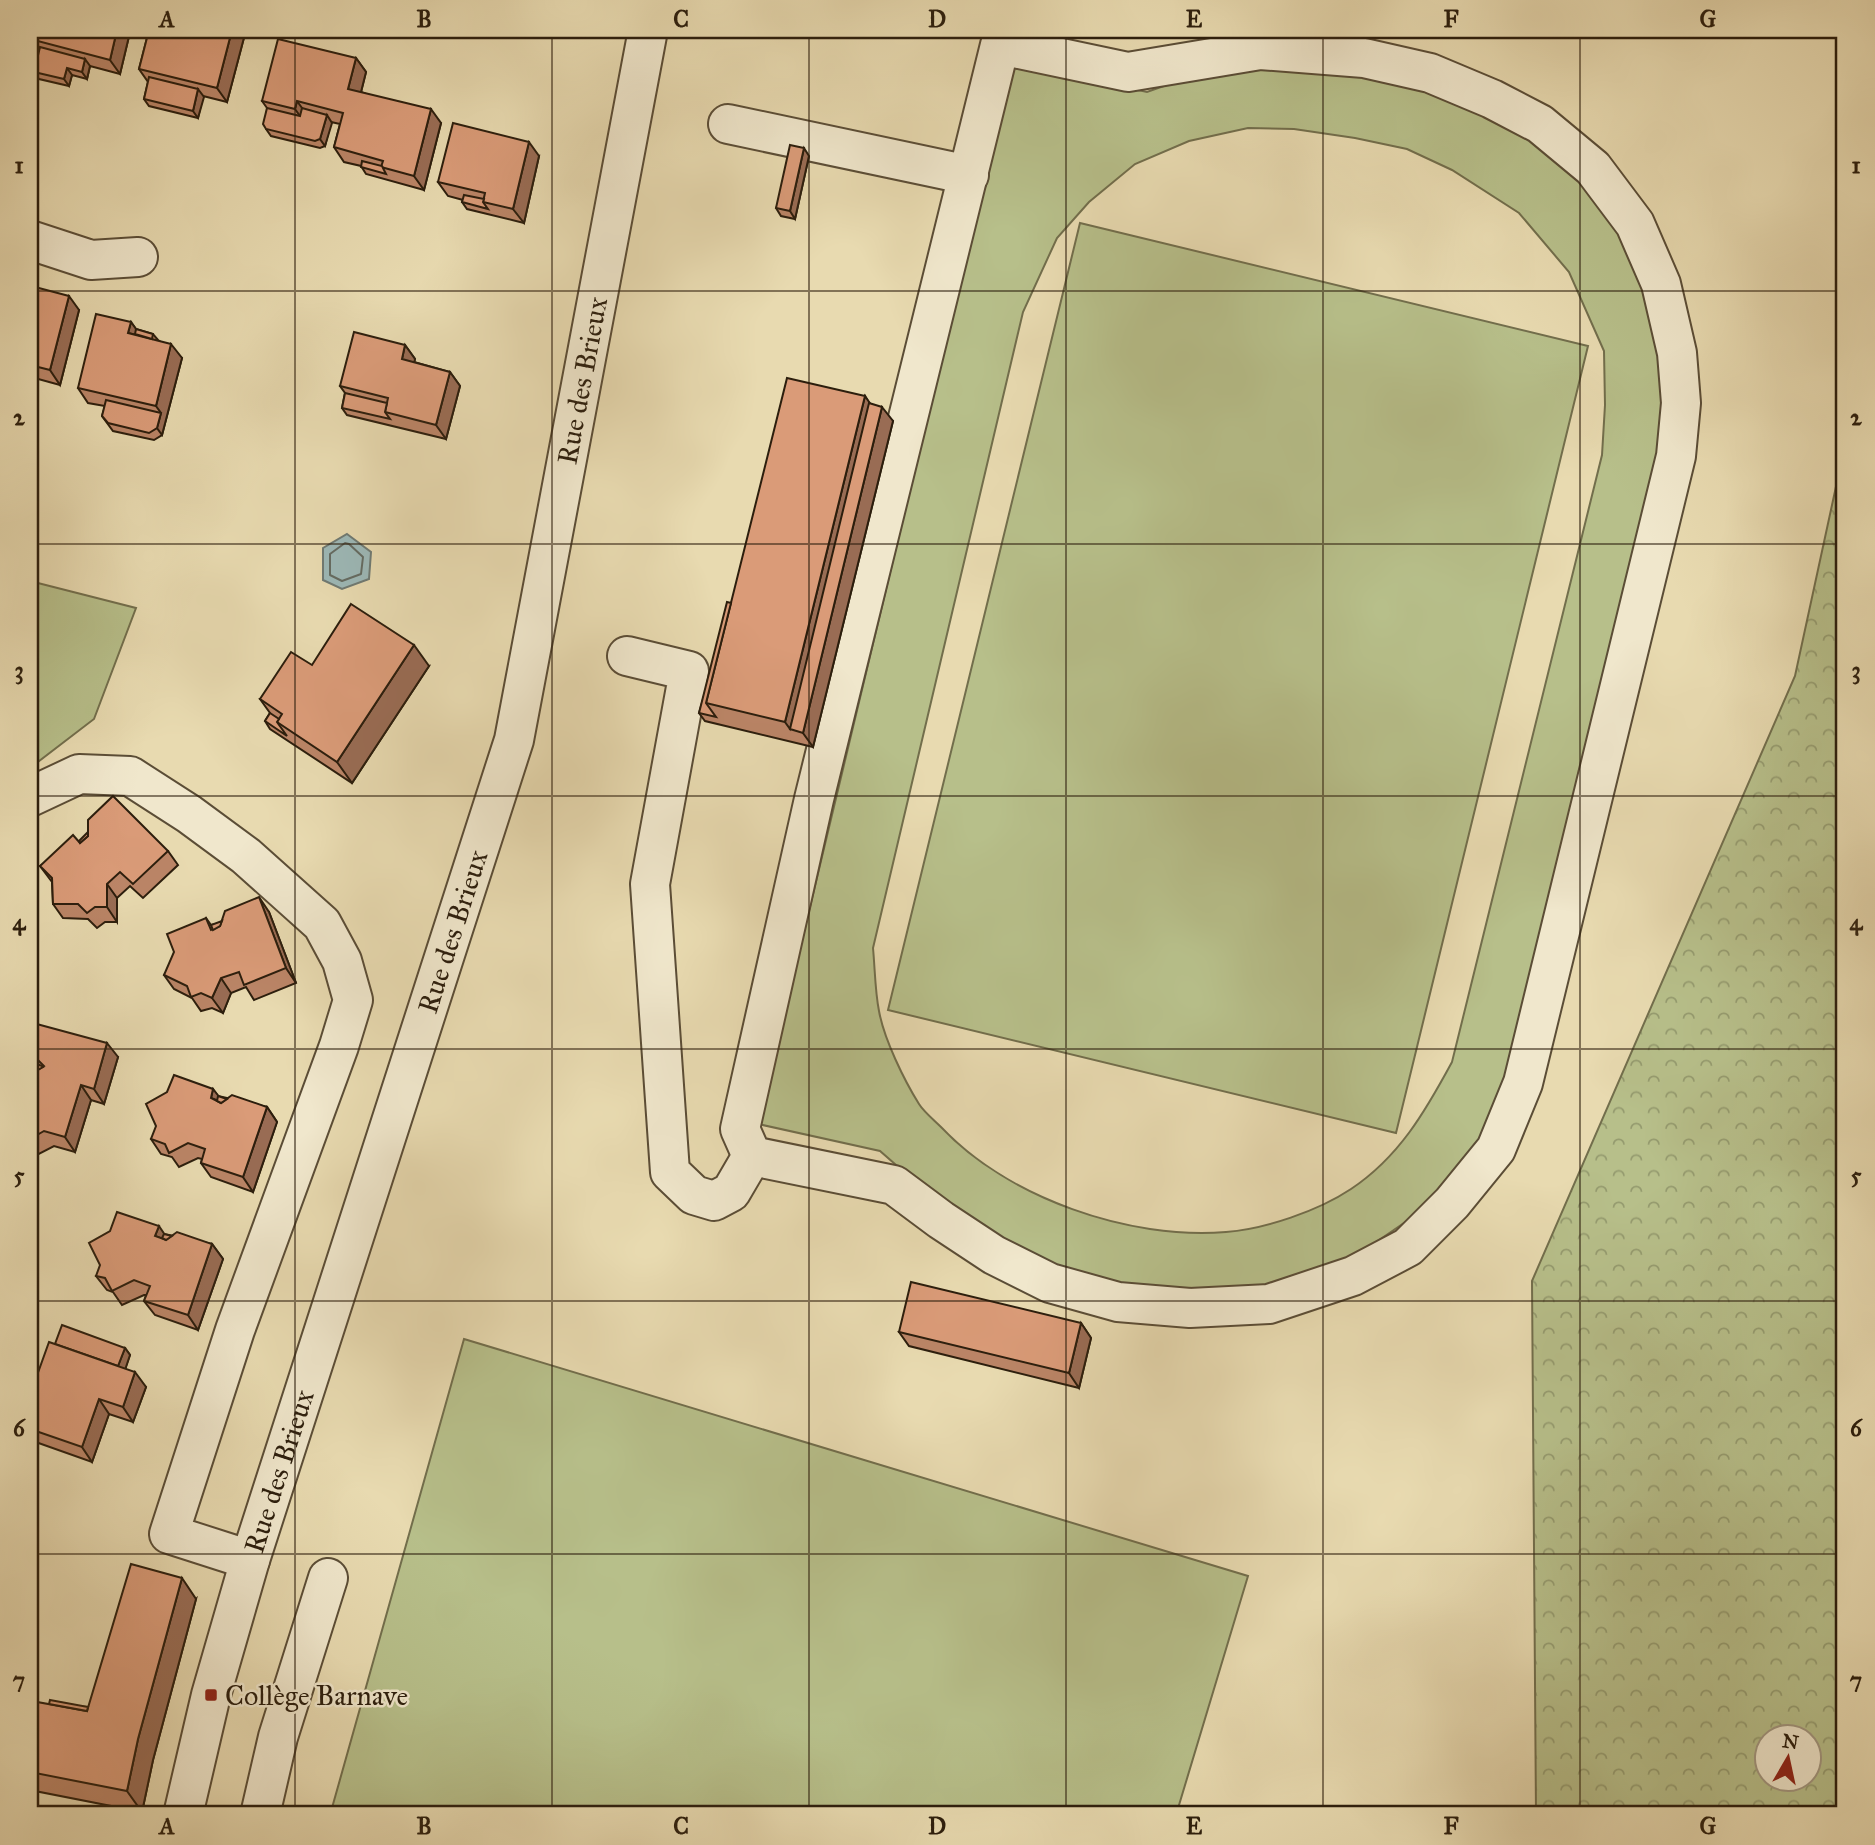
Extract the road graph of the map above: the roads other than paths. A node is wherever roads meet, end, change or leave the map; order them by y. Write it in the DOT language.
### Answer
graph roads {
  1 [pos="648,30"];
  2 [pos="728,124"];
  3 [pos="969,175"];
  4 [pos="30,240"];
  5 [pos="138,257"];
  6 [pos="627,656"];
  7 [pos="30,797"];
  8 [pos="752,1156"];
  9 [pos="250,1560"];
  10 [pos="328,1578"];
  11 [pos="183,1815"];
  12 [pos="260,1815"];
  1 -- 9 [label="street, Rue des Brieux"];
  2 -- 3 [label="street"];
  3 -- 8 [label="street"];
  3 -- 8 [label="street"];
  4 -- 5 [label="street"];
  6 -- 8 [label="street"];
  7 -- 9 [label="street"];
  9 -- 11 [label="street, Rue des Brieux"];
  10 -- 12 [label="street"];
}
